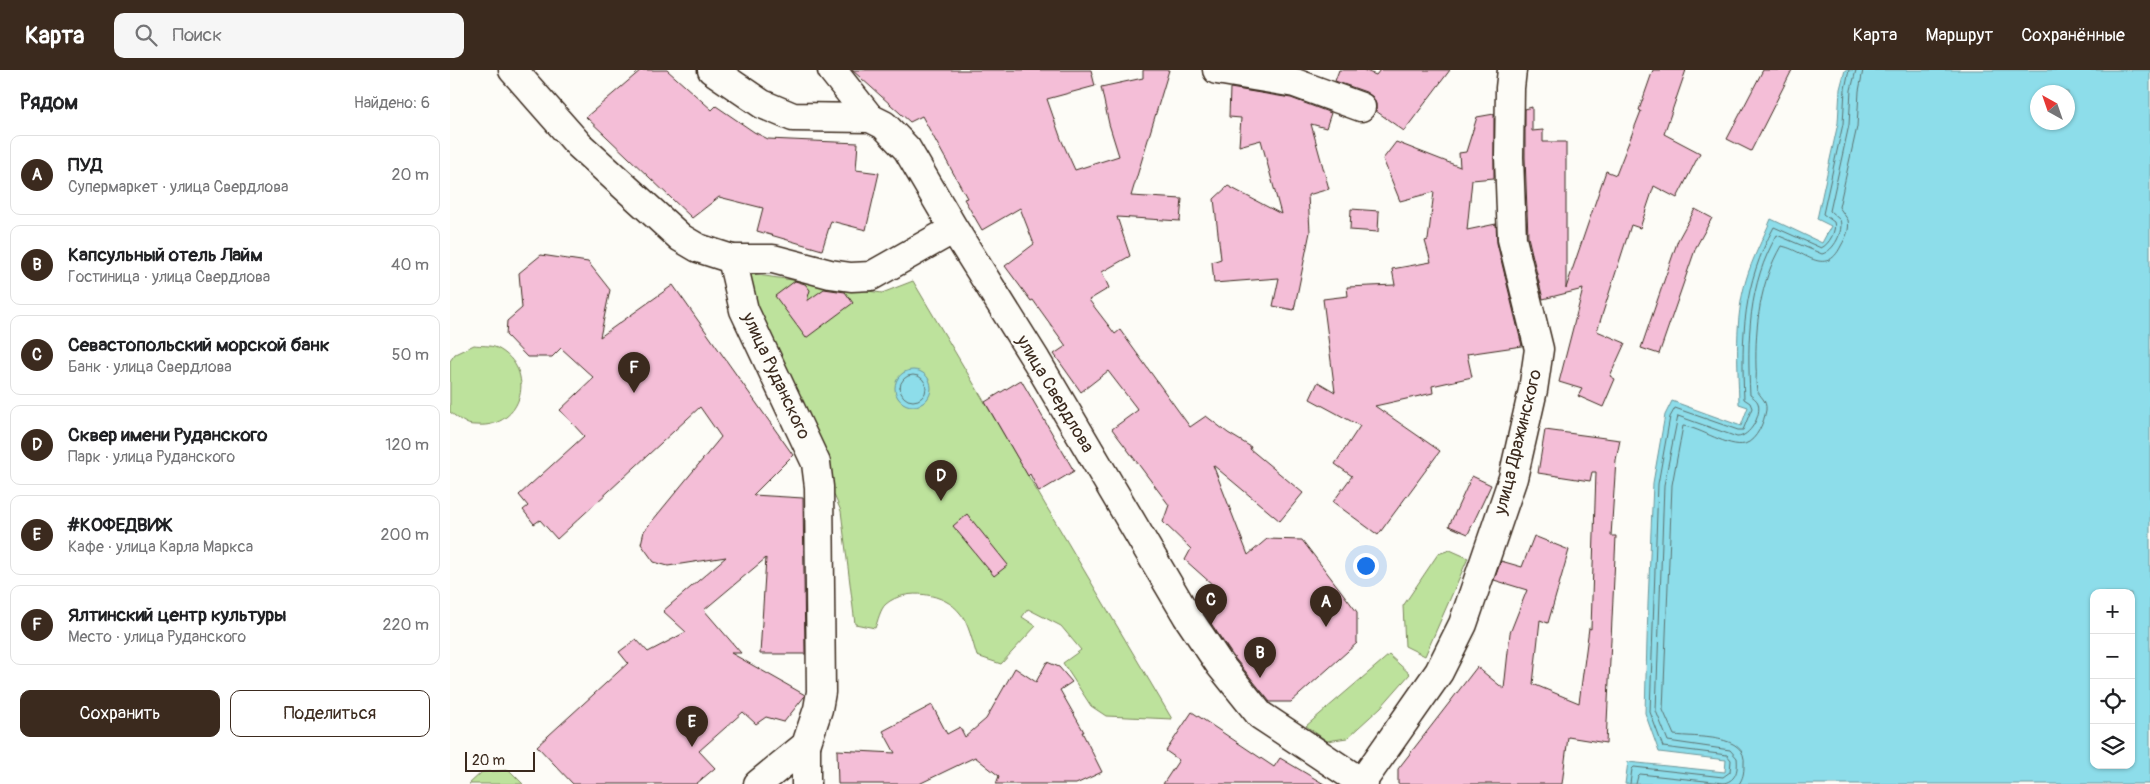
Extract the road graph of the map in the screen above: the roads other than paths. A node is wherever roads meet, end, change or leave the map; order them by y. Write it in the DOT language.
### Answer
graph roads {
  1 [pos="513,70"];
  2 [pos="712,70"];
  3 [pos="832,70"];
  4 [pos="1217,70"];
  5 [pos="1512,70"];
  6 [pos="1361,107"];
  7 [pos="870,118"];
  8 [pos="954,229"];
  9 [pos="732,259"];
  10 [pos="806,745"];
  11 [pos="1363,783"];
  12 [pos="758,784"];
  13 [pos="806,784"];
  1 -- 9 [label="main road"];
  2 -- 7 [label="main road"];
  3 -- 7 [label="main road, улица Свердлова"];
  4 -- 6 [label="main road"];
  5 -- 11 [label="main road, улица Дражинского"];
  7 -- 8 [label="main road, улица Свердлова"];
  8 -- 9 [label="main road"];
  8 -- 11 [label="main road, улица Свердлова"];
  9 -- 10 [label="main road, улица Руданского"];
  10 -- 12 [label="main road"];
  10 -- 13 [label="main road, улица Руданского"];
}
